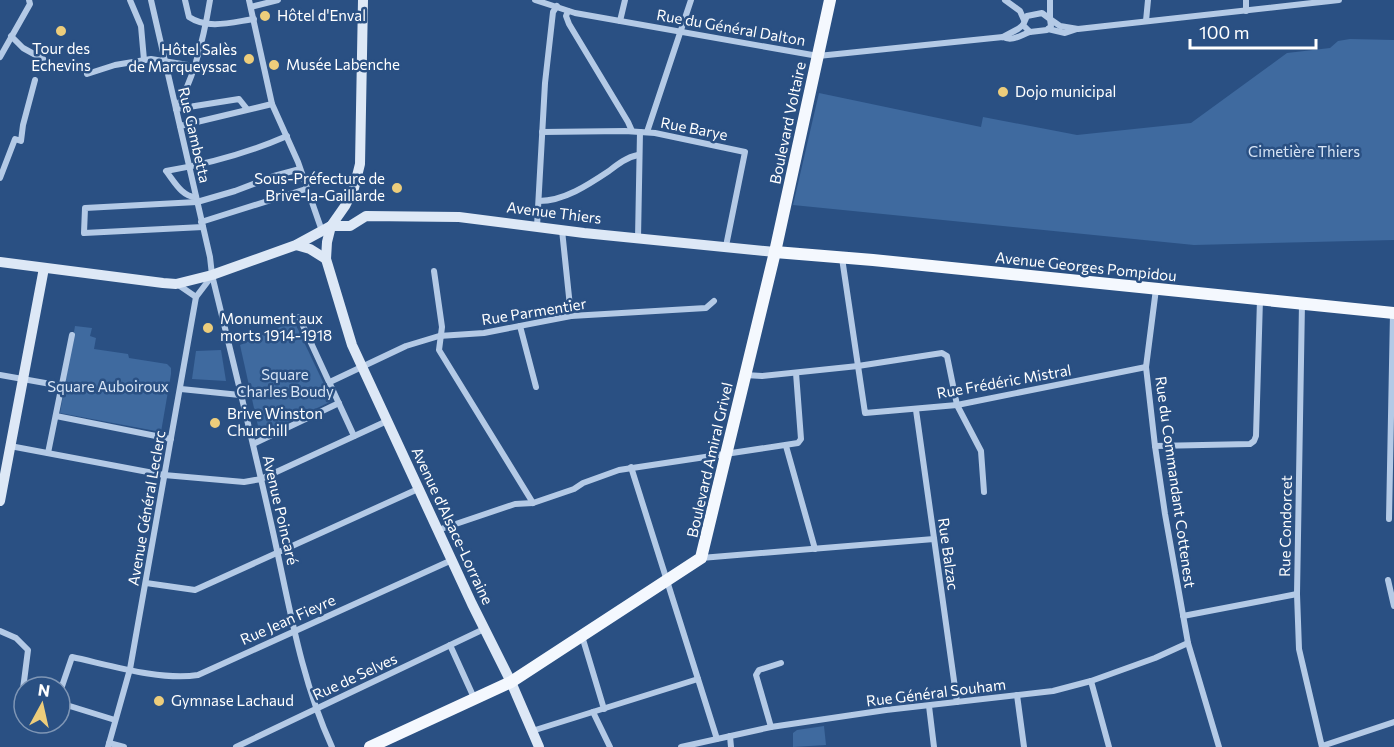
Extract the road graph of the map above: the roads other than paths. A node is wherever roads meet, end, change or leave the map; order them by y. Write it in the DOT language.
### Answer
graph roads {
  1 [pos="130,0"];
  2 [pos="151,0"];
  3 [pos="185,0"];
  4 [pos="210,0"];
  5 [pos="278,0"];
  6 [pos="363,0"];
  7 [pos="535,0"];
  8 [pos="625,0"];
  9 [pos="691,0"];
  10 [pos="830,0"];
  11 [pos="1005,0"];
  12 [pos="1049,0"];
  13 [pos="1148,0"];
  14 [pos="1246,0"];
  15 [pos="1339,0"];
  16 [pos="30,2"];
  17 [pos="250,3"];
  18 [pos="557,6"];
  19 [pos="568,11"];
  20 [pos="1246,11"];
  21 [pos="1042,13"];
  22 [pos="254,19"];
  23 [pos="1050,19"];
  24 [pos="620,21"];
  25 [pos="1146,21"];
  26 [pos="206,23"];
  27 [pos="1024,23"];
  28 [pos="1048,29"];
  29 [pos="1078,29"];
  30 [pos="681,32"];
  31 [pos="1030,32"];
  32 [pos="11,36"];
  33 [pos="1003,37"];
  34 [pos="818,56"];
  35 [pos="0,57"];
  36 [pos="43,59"];
  37 [pos="144,60"];
  38 [pos="165,61"];
  39 [pos="194,66"];
  40 [pos="87,74"];
  41 [pos="35,80"];
  42 [pos="272,104"];
  43 [pos="176,109"];
  44 [pos="247,110"];
  45 [pos="180,126"];
  46 [pos="632,131"];
  47 [pos="542,132"];
  48 [pos="644,132"];
  49 [pos="287,136"];
  50 [pos="639,155"];
  51 [pos="190,167"];
  52 [pos="300,169"];
  53 [pos="0,178"];
  54 [pos="306,189"];
  55 [pos="196,199"];
  56 [pos="538,201"];
  57 [pos="202,225"];
  58 [pos="537,226"];
  59 [pos="327,229"];
  60 [pos="562,229"];
  61 [pos="638,237"];
  62 [pos="296,245"];
  63 [pos="726,246"];
  64 [pos="775,252"];
  65 [pos="842,258"];
  66 [pos="326,259"];
  67 [pos="0,262"];
  68 [pos="44,268"];
  69 [pos="58,270"];
  70 [pos="434,271"];
  71 [pos="212,275"];
  72 [pos="176,284"];
  73 [pos="1156,289"];
  74 [pos="196,297"];
  75 [pos="39,298"];
  76 [pos="1260,299"];
  77 [pos="714,301"];
  78 [pos="1302,303"];
  79 [pos="1394,313"];
  80 [pos="571,316"];
  81 [pos="298,318"];
  82 [pos="520,326"];
  83 [pos="72,335"];
  84 [pos="439,336"];
  85 [pos="858,366"];
  86 [pos="362,367"];
  87 [pos="1146,367"];
  88 [pos="796,373"];
  89 [pos="0,375"];
  90 [pos="744,375"];
  91 [pos="23,379"];
  92 [pos="332,381"];
  93 [pos="62,386"];
  94 [pos="536,387"];
  95 [pos="181,389"];
  96 [pos="240,394"];
  97 [pos="339,403"];
  98 [pos="957,405"];
  99 [pos="916,410"];
  100 [pos="56,416"];
  101 [pos="387,421"];
  102 [pos="354,436"];
  103 [pos="171,439"];
  104 [pos="253,444"];
  105 [pos="10,446"];
  106 [pos="786,446"];
  107 [pos="1155,446"];
  108 [pos="48,453"];
  109 [pos="726,454"];
  110 [pos="631,467"];
  111 [pos="164,475"];
  112 [pos="261,479"];
  113 [pos="1,488"];
  114 [pos="418,489"];
  115 [pos="984,492"];
  116 [pos="0,501"];
  117 [pos="533,502"];
  118 [pos="1389,519"];
  119 [pos="438,530"];
  120 [pos="934,539"];
  121 [pos="815,549"];
  122 [pos="278,554"];
  123 [pos="701,558"];
  124 [pos="452,560"];
  125 [pos="1388,580"];
  126 [pos="668,581"];
  127 [pos="146,583"];
  128 [pos="1296,594"];
  129 [pos="1394,606"];
  130 [pos="1183,616"];
  131 [pos="295,630"];
  132 [pos="484,630"];
  133 [pos="0,631"];
  134 [pos="582,636"];
  135 [pos="1188,643"];
  136 [pos="450,645"];
  137 [pos="781,663"];
  138 [pos="130,669"];
  139 [pos="25,675"];
  140 [pos="66,675"];
  141 [pos="698,679"];
  142 [pos="1091,681"];
  143 [pos="511,682"];
  144 [pos="1017,695"];
  145 [pos="475,700"];
  146 [pos="957,702"];
  147 [pos="929,706"];
  148 [pos="72,707"];
  149 [pos="604,708"];
  150 [pos="315,709"];
  151 [pos="593,712"];
  152 [pos="115,720"];
  153 [pos="1394,722"];
  154 [pos="771,727"];
  155 [pos="531,731"];
  156 [pos="729,736"];
  157 [pos="717,739"];
  158 [pos="108,745"];
  159 [pos="1322,746"];
  160 [pos="124,747"];
  161 [pos="236,747"];
  162 [pos="332,747"];
  163 [pos="370,747"];
  164 [pos="539,747"];
  165 [pos="610,747"];
  166 [pos="681,747"];
  167 [pos="731,747"];
  168 [pos="934,747"];
  169 [pos="1024,747"];
  170 [pos="1108,747"];
  171 [pos="1219,747"];
  1 -- 37 [label="street"];
  2 -- 38 [label="street, Rue Gambetta"];
  3 -- 26 [label="street"];
  4 -- 26 [label="street"];
  5 -- 17 [label="street"];
  6 -- 59 [label="main road"];
  7 -- 18 [label="street, Rue du Général Dalton"];
  8 -- 24 [label="street"];
  9 -- 30 [label="street"];
  10 -- 34 [label="main road, Boulevard Voltaire"];
  11 -- 27 [label="street"];
  12 -- 21 [label="street"];
  12 -- 23 [label="street"];
  13 -- 25 [label="street"];
  14 -- 20 [label="street"];
  15 -- 20 [label="street"];
  16 -- 32 [label="street"];
  17 -- 22 [label="street"];
  18 -- 19 [label="street, Rue du Général Dalton"];
  18 -- 47 [label="street"];
  19 -- 24 [label="street, Rue du Général Dalton"];
  19 -- 46 [label="street"];
  20 -- 25 [label="street"];
  21 -- 23 [label="street"];
  21 -- 27 [label="street"];
  22 -- 26 [label="street"];
  22 -- 42 [label="street"];
  23 -- 28 [label="street"];
  23 -- 29 [label="street"];
  24 -- 30 [label="street, Rue du Général Dalton"];
  25 -- 29 [label="street"];
  26 -- 39 [label="street"];
  27 -- 31 [label="street"];
  27 -- 33 [label="street"];
  28 -- 29 [label="street"];
  28 -- 31 [label="street"];
  30 -- 34 [label="street, Rue du Général Dalton"];
  30 -- 48 [label="street"];
  31 -- 33 [label="street, Rue du Général Dalton"];
  32 -- 35 [label="street"];
  32 -- 36 [label="street"];
  33 -- 34 [label="street, Rue du Général Dalton"];
  34 -- 64 [label="main road, Boulevard Voltaire"];
  37 -- 38 [label="street"];
  37 -- 40 [label="street"];
  38 -- 39 [label="street"];
  38 -- 43 [label="street, Rue Gambetta"];
  39 -- 43 [label="street"];
  41 -- 53 [label="street"];
  42 -- 44 [label="street"];
  42 -- 49 [label="street"];
  43 -- 44 [label="street"];
  43 -- 45 [label="street, Rue Gambetta"];
  44 -- 45 [label="street"];
  45 -- 51 [label="street, Rue Gambetta"];
  46 -- 47 [label="street, Rue Barye"];
  46 -- 48 [label="street, Rue Barye"];
  47 -- 56 [label="street"];
  48 -- 50 [label="street"];
  48 -- 63 [label="street, Rue Barye"];
  49 -- 51 [label="street"];
  49 -- 52 [label="street"];
  50 -- 56 [label="street"];
  50 -- 61 [label="street"];
  51 -- 55 [label="street, Rue Gambetta"];
  51 -- 55 [label="street"];
  52 -- 54 [label="street"];
  52 -- 55 [label="street"];
  54 -- 57 [label="street"];
  54 -- 59 [label="street"];
  55 -- 57 [label="street, Rue Gambetta"];
  55 -- 57 [label="street"];
  56 -- 58 [label="street"];
  57 -- 71 [label="street, Rue Gambetta"];
  58 -- 59 [label="main road, Avenue Thiers"];
  58 -- 60 [label="main road, Avenue Thiers"];
  59 -- 62 [label="main road"];
  59 -- 66 [label="main road"];
  60 -- 61 [label="main road, Avenue Thiers"];
  60 -- 80 [label="street"];
  61 -- 63 [label="main road, Avenue Thiers"];
  62 -- 66 [label="main road"];
  62 -- 71 [label="main road"];
  63 -- 64 [label="main road, Avenue Thiers"];
  64 -- 65 [label="main road, Avenue Georges Pompidou"];
  64 -- 90 [label="main road, Boulevard Amiral Grivel"];
  65 -- 73 [label="main road, Avenue Georges Pompidou"];
  65 -- 85 [label="street"];
  66 -- 86 [label="main road, Avenue d'Alsace-Lorraine"];
  67 -- 68 [label="main road"];
  68 -- 69 [label="main road"];
  68 -- 75 [label="main road"];
  69 -- 72 [label="main road"];
  69 -- 75 [label="main road"];
  70 -- 84 [label="street"];
  71 -- 72 [label="main road"];
  71 -- 74 [label="street, Avenue Général Leclerc"];
  71 -- 96 [label="street, Avenue Poincaré"];
  72 -- 74 [label="street"];
  73 -- 76 [label="main road, Avenue Georges Pompidou"];
  73 -- 87 [label="street, Rue du Commandant Cottenest"];
  74 -- 95 [label="street, Avenue Général Leclerc"];
  75 -- 91 [label="main road"];
  76 -- 78 [label="main road, Avenue Georges Pompidou"];
  76 -- 107 [label="street"];
  77 -- 80 [label="street, Rue Parmentier"];
  78 -- 79 [label="main road, Avenue Georges Pompidou"];
  78 -- 128 [label="street, Rue Condorcet"];
  79 -- 118 [label="street"];
  80 -- 82 [label="street, Rue Parmentier"];
  81 -- 97 [label="street"];
  82 -- 84 [label="street, Rue Parmentier"];
  82 -- 94 [label="street"];
  83 -- 93 [label="street"];
  84 -- 86 [label="street, Rue Parmentier"];
  84 -- 117 [label="street"];
  85 -- 88 [label="street"];
  85 -- 98 [label="street"];
  85 -- 99 [label="street, Rue Frédéric Mistral"];
  86 -- 92 [label="street, Rue Parmentier"];
  86 -- 101 [label="main road, Avenue d'Alsace-Lorraine"];
  87 -- 98 [label="street, Rue Frédéric Mistral"];
  87 -- 107 [label="street, Rue du Commandant Cottenest"];
  88 -- 90 [label="street"];
  88 -- 106 [label="street"];
  89 -- 91 [label="street"];
  90 -- 109 [label="main road, Boulevard Amiral Grivel"];
  91 -- 93 [label="street"];
  91 -- 105 [label="main road"];
  93 -- 100 [label="street"];
  95 -- 96 [label="street"];
  95 -- 103 [label="street, Avenue Général Leclerc"];
  96 -- 104 [label="street, Avenue Poincaré"];
  97 -- 102 [label="street"];
  97 -- 104 [label="street"];
  98 -- 99 [label="street, Rue Frédéric Mistral"];
  98 -- 115 [label="street"];
  99 -- 120 [label="street, Rue Balzac"];
  100 -- 103 [label="street"];
  100 -- 108 [label="street"];
  101 -- 102 [label="street"];
  101 -- 114 [label="main road, Avenue d'Alsace-Lorraine"];
  102 -- 112 [label="street"];
  103 -- 111 [label="street, Avenue Général Leclerc"];
  104 -- 112 [label="street, Avenue Poincaré"];
  105 -- 108 [label="street"];
  105 -- 113 [label="main road"];
  106 -- 109 [label="street"];
  106 -- 121 [label="street"];
  107 -- 130 [label="street, Rue du Commandant Cottenest"];
  108 -- 111 [label="street"];
  109 -- 110 [label="street"];
  109 -- 123 [label="main road, Boulevard Amiral Grivel"];
  110 -- 117 [label="street"];
  110 -- 126 [label="street"];
  111 -- 112 [label="street"];
  111 -- 127 [label="street, Avenue Général Leclerc"];
  112 -- 122 [label="street, Avenue Poincaré"];
  113 -- 116 [label="main road"];
  114 -- 119 [label="main road, Avenue d'Alsace-Lorraine"];
  114 -- 122 [label="street"];
  117 -- 119 [label="street"];
  119 -- 124 [label="main road, Avenue d'Alsace-Lorraine"];
  120 -- 121 [label="street"];
  120 -- 146 [label="street, Rue Balzac"];
  121 -- 123 [label="street"];
  122 -- 127 [label="street"];
  122 -- 131 [label="street, Avenue Poincaré"];
  123 -- 126 [label="main road, Boulevard Amiral Grivel"];
  124 -- 131 [label="street, Rue Jean Fieyre"];
  124 -- 132 [label="main road, Avenue d'Alsace-Lorraine"];
  125 -- 129 [label="street"];
  126 -- 134 [label="main road, Boulevard Amiral Grivel"];
  126 -- 141 [label="street"];
  127 -- 138 [label="street, Avenue Général Leclerc"];
  128 -- 130 [label="street"];
  128 -- 159 [label="street, Rue Condorcet"];
  130 -- 135 [label="street, Rue du Commandant Cottenest"];
  131 -- 138 [label="street, Rue Jean Fieyre"];
  131 -- 150 [label="street, Avenue Poincaré"];
  132 -- 136 [label="street, Rue de Selves"];
  132 -- 143 [label="main road, Avenue d'Alsace-Lorraine"];
  133 -- 139 [label="street"];
  134 -- 143 [label="main road, Boulevard Amiral Grivel"];
  134 -- 149 [label="street"];
  135 -- 142 [label="street, Rue Général Souham"];
  135 -- 171 [label="street, Rue du Commandant Cottenest"];
  136 -- 145 [label="street"];
  136 -- 150 [label="street, Rue de Selves"];
  137 -- 154 [label="street"];
  138 -- 140 [label="street, Rue Jean Fieyre"];
  138 -- 152 [label="street, Avenue Général Leclerc"];
  141 -- 149 [label="street"];
  141 -- 157 [label="street"];
  142 -- 144 [label="street, Rue Général Souham"];
  142 -- 170 [label="street"];
  143 -- 145 [label="main road, Boulevard Amiral Grivel"];
  143 -- 155 [label="main road, Avenue d'Alsace-Lorraine"];
  144 -- 146 [label="street, Rue Général Souham"];
  144 -- 169 [label="street"];
  145 -- 163 [label="main road, Boulevard Amiral Grivel"];
  146 -- 147 [label="street, Rue Général Souham"];
  147 -- 154 [label="street, Rue Général Souham"];
  147 -- 168 [label="street"];
  148 -- 152 [label="street"];
  149 -- 151 [label="street"];
  150 -- 161 [label="street, Rue de Selves"];
  150 -- 162 [label="street, Avenue Poincaré"];
  151 -- 155 [label="street"];
  151 -- 165 [label="street"];
  152 -- 158 [label="street, Avenue Général Leclerc"];
  153 -- 159 [label="street"];
  154 -- 156 [label="street, Rue Général Souham"];
  155 -- 164 [label="main road, Avenue d'Alsace-Lorraine"];
  156 -- 157 [label="street, Rue Général Souham"];
  156 -- 167 [label="street"];
  157 -- 166 [label="street, Rue Général Souham"];
  158 -- 160 [label="street"];
}
